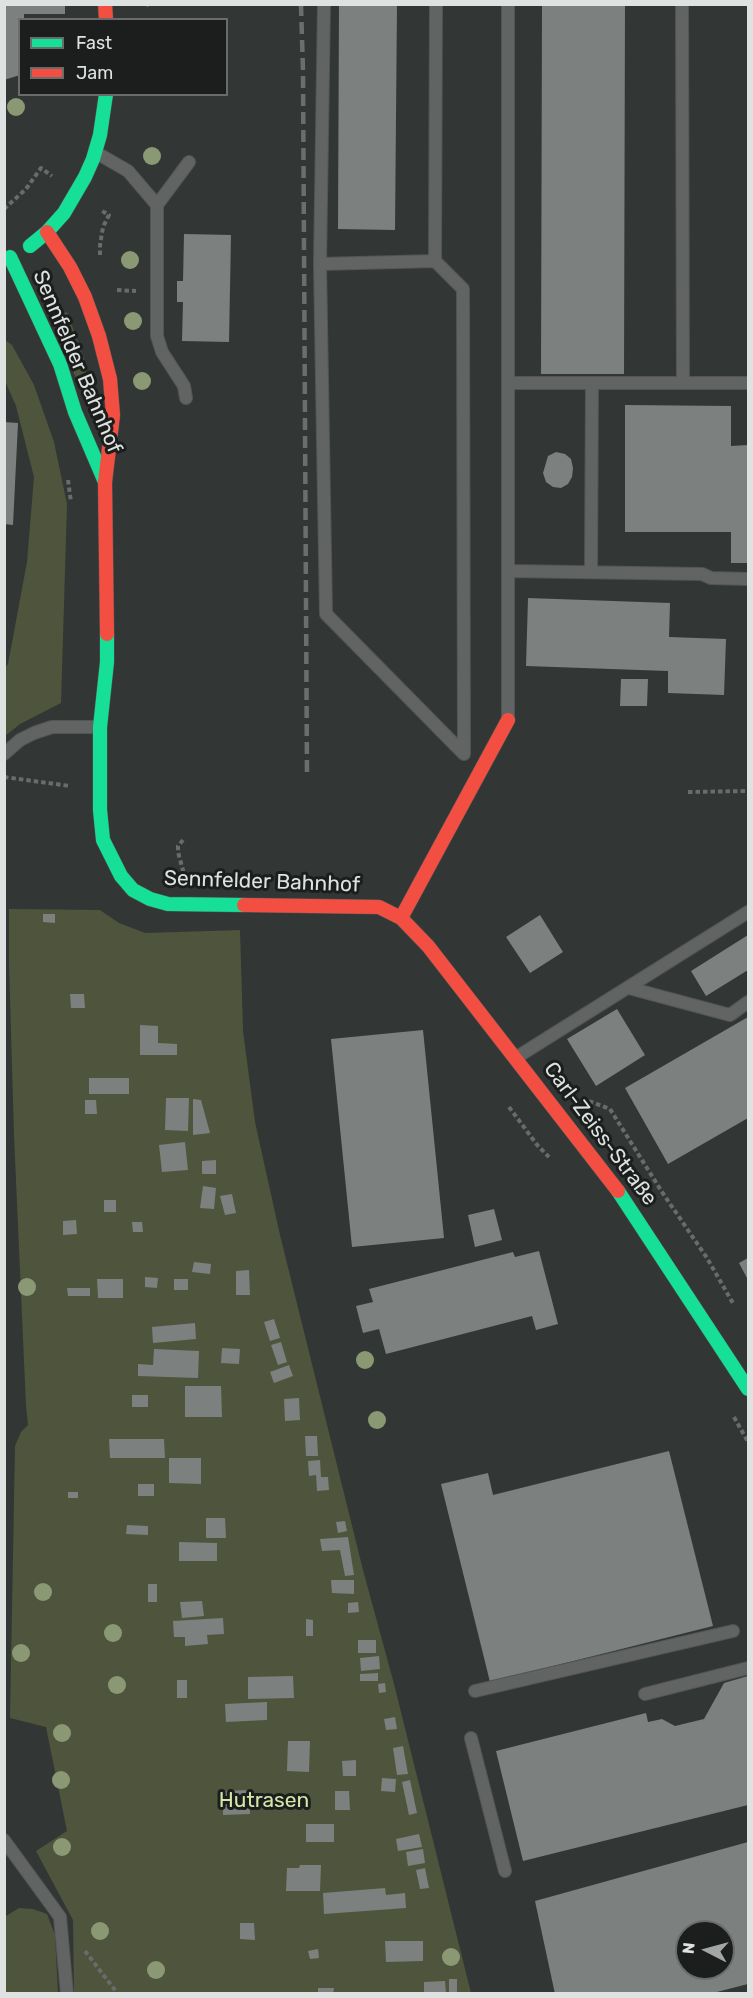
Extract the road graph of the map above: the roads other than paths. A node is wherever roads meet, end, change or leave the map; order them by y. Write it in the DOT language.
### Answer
graph roads {
  1 [pos="324,4"];
  2 [pos="436,4"];
  3 [pos="508,4"];
  4 [pos="682,4"];
  5 [pos="106,96"];
  6 [pos="95,152"];
  7 [pos="189,162"];
  8 [pos="157,205"];
  9 [pos="47,232"];
  10 [pos="7,258"];
  11 [pos="435,261"];
  12 [pos="320,264"];
  13 [pos="509,383"];
  14 [pos="592,383"];
  15 [pos="683,383"];
  16 [pos="748,383"];
  17 [pos="186,398"];
  18 [pos="105,482"];
  19 [pos="508,571"];
  20 [pos="591,572"];
  21 [pos="748,579"];
  22 [pos="508,720"];
  23 [pos="100,727"];
  24 [pos="4,754"];
  25 [pos="464,754"];
  26 [pos="476,780"];
  27 [pos="748,912"];
  28 [pos="400,918"];
  29 [pos="628,988"];
  30 [pos="748,1002"];
  31 [pos="516,1058"];
  32 [pos="748,1389"];
  33 [pos="733,1631"];
  34 [pos="748,1668"];
  35 [pos="475,1691"];
  36 [pos="645,1694"];
  37 [pos="471,1738"];
  38 [pos="4,1840"];
  39 [pos="505,1871"];
  40 [pos="67,1994"];
  1 -- 12 [label="lane"];
  2 -- 11 [label="lane"];
  3 -- 13 [label="lane"];
  4 -- 15 [label="lane"];
  5 -- 6 [label="street"];
  6 -- 8 [label="lane"];
  6 -- 9 [label="street"];
  7 -- 8 [label="lane"];
  8 -- 17 [label="lane"];
  9 -- 10 [label="street"];
  9 -- 18 [label="street, Sennfelder Bahnhof"];
  10 -- 18 [label="street, Sennfelder Bahnhof"];
  11 -- 12 [label="lane"];
  11 -- 25 [label="lane"];
  12 -- 25 [label="lane"];
  13 -- 14 [label="lane"];
  13 -- 19 [label="lane"];
  14 -- 15 [label="lane"];
  14 -- 20 [label="lane"];
  15 -- 16 [label="lane"];
  18 -- 23 [label="street, Sennfelder Bahnhof"];
  19 -- 20 [label="lane"];
  19 -- 22 [label="lane"];
  20 -- 21 [label="lane"];
  22 -- 26 [label="street"];
  23 -- 24 [label="lane"];
  23 -- 28 [label="street, Sennfelder Bahnhof"];
  25 -- 26 [label="lane"];
  26 -- 28 [label="street"];
  27 -- 29 [label="lane"];
  28 -- 31 [label="street, Carl-Zeiss-Straße"];
  29 -- 30 [label="lane"];
  29 -- 31 [label="lane"];
  31 -- 32 [label="street, Carl-Zeiss-Straße"];
  33 -- 35 [label="lane"];
  34 -- 36 [label="lane"];
  37 -- 39 [label="lane"];
  38 -- 40 [label="lane"];
}
